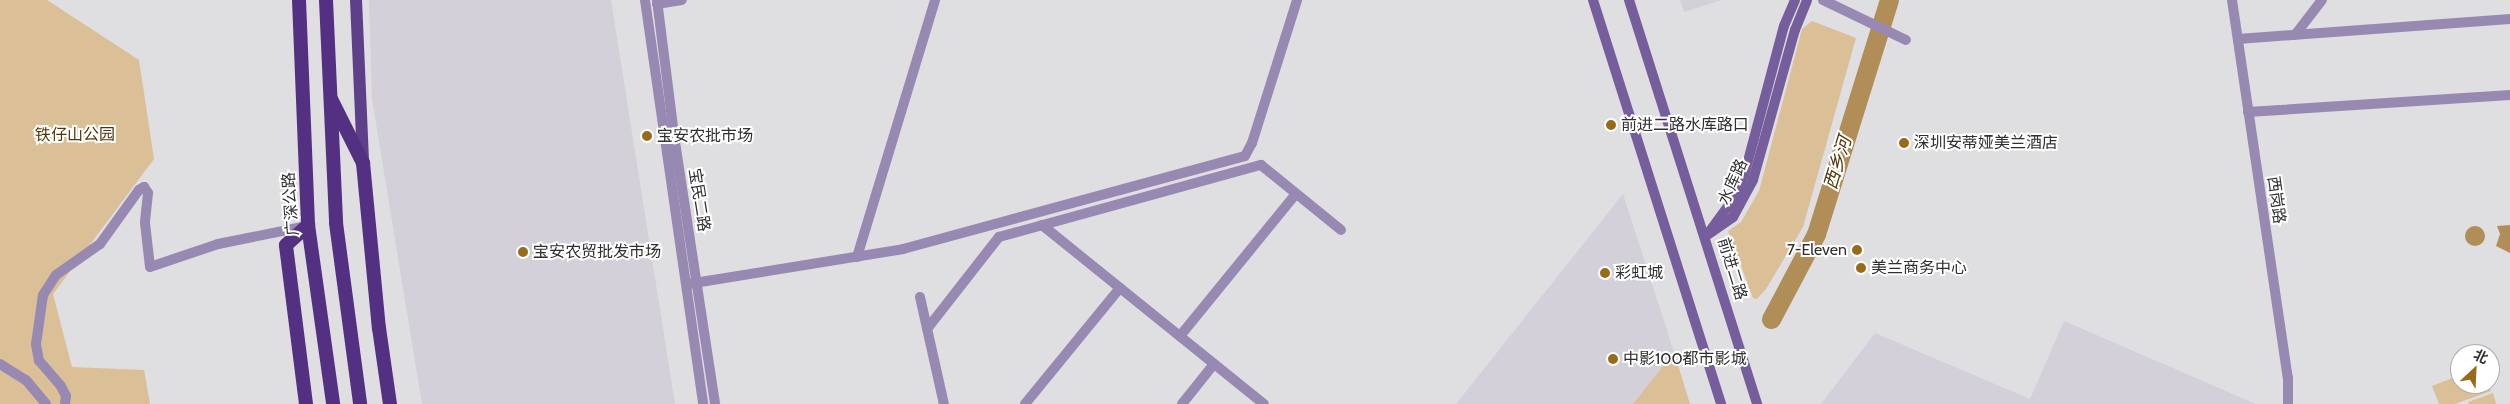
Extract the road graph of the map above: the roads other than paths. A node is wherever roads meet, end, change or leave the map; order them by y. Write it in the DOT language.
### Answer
graph roads {
  1 [pos="300,0"];
  2 [pos="326,0"];
  3 [pos="356,0"];
  4 [pos="645,0"];
  5 [pos="682,0"];
  6 [pos="935,0"];
  7 [pos="1297,0"];
  8 [pos="1593,0"];
  9 [pos="1629,0"];
  10 [pos="1795,0"];
  11 [pos="1807,0"];
  12 [pos="1823,0"];
  13 [pos="2232,0"];
  14 [pos="2322,0"];
  15 [pos="657,2"];
  16 [pos="2510,19"];
  17 [pos="2295,35"];
  18 [pos="2238,39"];
  19 [pos="1906,40"];
  20 [pos="329,94"];
  21 [pos="2510,95"];
  22 [pos="2248,112"];
  23 [pos="363,163"];
  24 [pos="1296,194"];
  25 [pos="308,225"];
  26 [pos="1042,225"];
  27 [pos="1341,230"];
  28 [pos="1706,236"];
  29 [pos="857,256"];
  30 [pos="696,283"];
  31 [pos="685,285"];
  32 [pos="1120,288"];
  33 [pos="920,297"];
  34 [pos="927,329"];
  35 [pos="1180,336"];
  36 [pos="0,364"];
  37 [pos="1214,364"];
  38 [pos="46,404"];
  39 [pos="65,404"];
  40 [pos="306,404"];
  41 [pos="333,404"];
  42 [pos="360,404"];
  43 [pos="390,404"];
  44 [pos="703,404"];
  45 [pos="715,404"];
  46 [pos="944,404"];
  47 [pos="1025,404"];
  48 [pos="1182,404"];
  49 [pos="1264,404"];
  50 [pos="1721,404"];
  51 [pos="1757,404"];
  52 [pos="2288,404"];
  1 -- 25 [label="highway, 广深公路"];
  2 -- 20 [label="highway"];
  3 -- 23 [label="main road"];
  4 -- 31 [label="street, 宝民二路"];
  5 -- 15 [label="street"];
  6 -- 29 [label="street"];
  7 -- 29 [label="street"];
  8 -- 50 [label="main road"];
  9 -- 28 [label="main road, 前进二路"];
  10 -- 28 [label="main road, 水库路"];
  11 -- 28 [label="main road, 水库路"];
  12 -- 19 [label="street"];
  13 -- 18 [label="street, 西岗路"];
  14 -- 17 [label="street"];
  15 -- 30 [label="street, 宝民二路"];
  16 -- 17 [label="street"];
  17 -- 18 [label="street"];
  18 -- 22 [label="street, 西岗路"];
  20 -- 23 [label="highway"];
  20 -- 42 [label="highway"];
  21 -- 22 [label="street"];
  22 -- 52 [label="street, 西岗路"];
  23 -- 43 [label="highway"];
  24 -- 26 [label="street"];
  24 -- 27 [label="street"];
  24 -- 35 [label="street"];
  25 -- 39 [label="street"];
  25 -- 40 [label="highway"];
  25 -- 41 [label="highway, 广深公路"];
  26 -- 32 [label="street"];
  26 -- 34 [label="street"];
  28 -- 51 [label="main road, 前进二路"];
  29 -- 30 [label="street"];
  30 -- 31 [label="street"];
  30 -- 45 [label="street, 宝民二路"];
  31 -- 44 [label="street, 宝民二路"];
  32 -- 35 [label="street"];
  32 -- 47 [label="street"];
  33 -- 34 [label="street"];
  34 -- 46 [label="street"];
  35 -- 37 [label="street"];
  36 -- 38 [label="street"];
  37 -- 48 [label="street"];
  37 -- 49 [label="street"];
}
